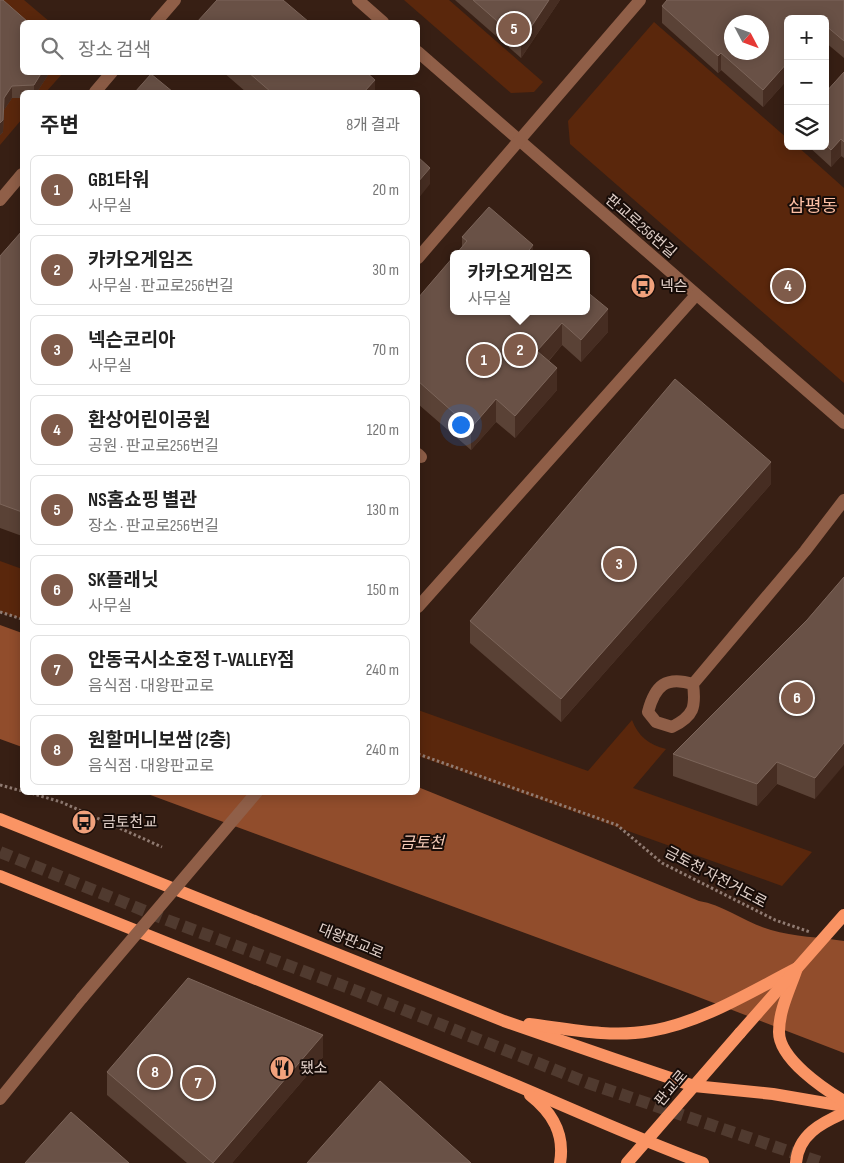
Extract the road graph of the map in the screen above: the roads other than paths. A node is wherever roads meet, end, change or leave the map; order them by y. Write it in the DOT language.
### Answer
graph roads {
  1 [pos="175,0"];
  2 [pos="358,0"];
  3 [pos="640,0"];
  4 [pos="158,20"];
  5 [pos="381,20"];
  6 [pos="420,54"];
  7 [pos="109,75"];
  8 [pos="97,90"];
  9 [pos="519,141"];
  10 [pos="20,176"];
  11 [pos="0,200"];
  12 [pos="420,256"];
  13 [pos="696,295"];
  14 [pos="844,423"];
  15 [pos="844,500"];
  16 [pos="420,605"];
  17 [pos="693,684"];
  18 [pos="254,795"];
  19 [pos="0,819"];
  20 [pos="0,876"];
  21 [pos="844,915"];
  22 [pos="797,968"];
  23 [pos="504,1021"];
  24 [pos="518,1086"];
  25 [pos="694,1086"];
  26 [pos="0,1100"];
  27 [pos="844,1102"];
  28 [pos="844,1106"];
  29 [pos="844,1113"];
  30 [pos="646,1142"];
  31 [pos="560,1163"];
  32 [pos="627,1163"];
  33 [pos="703,1163"];
  34 [pos="796,1163"];
  1 -- 4 [label="street"];
  2 -- 5 [label="street"];
  3 -- 9 [label="street"];
  6 -- 9 [label="street, 판교로256번길"];
  7 -- 8 [label="street"];
  9 -- 12 [label="street"];
  9 -- 13 [label="street, 판교로256번길"];
  10 -- 11 [label="street"];
  13 -- 14 [label="street, 판교로256번길"];
  13 -- 16 [label="street"];
  15 -- 17 [label="street"];
  18 -- 26 [label="street, bridge"];
  19 -- 23 [label="main road, 대왕판교로"];
  20 -- 24 [label="main road"];
  21 -- 22 [label="main road, 판교로, bridge"];
  22 -- 23 [label="main road"];
  22 -- 25 [label="main road, 판교로, bridge"];
  22 -- 27 [label="main road"];
  23 -- 25 [label="main road, 대왕판교로"];
  24 -- 30 [label="main road"];
  24 -- 31 [label="main road"];
  25 -- 28 [label="main road, 대왕판교로"];
  25 -- 30 [label="main road, 판교로"];
  29 -- 34 [label="main road"];
  30 -- 32 [label="main road, 판교로"];
  30 -- 33 [label="main road"];
}
